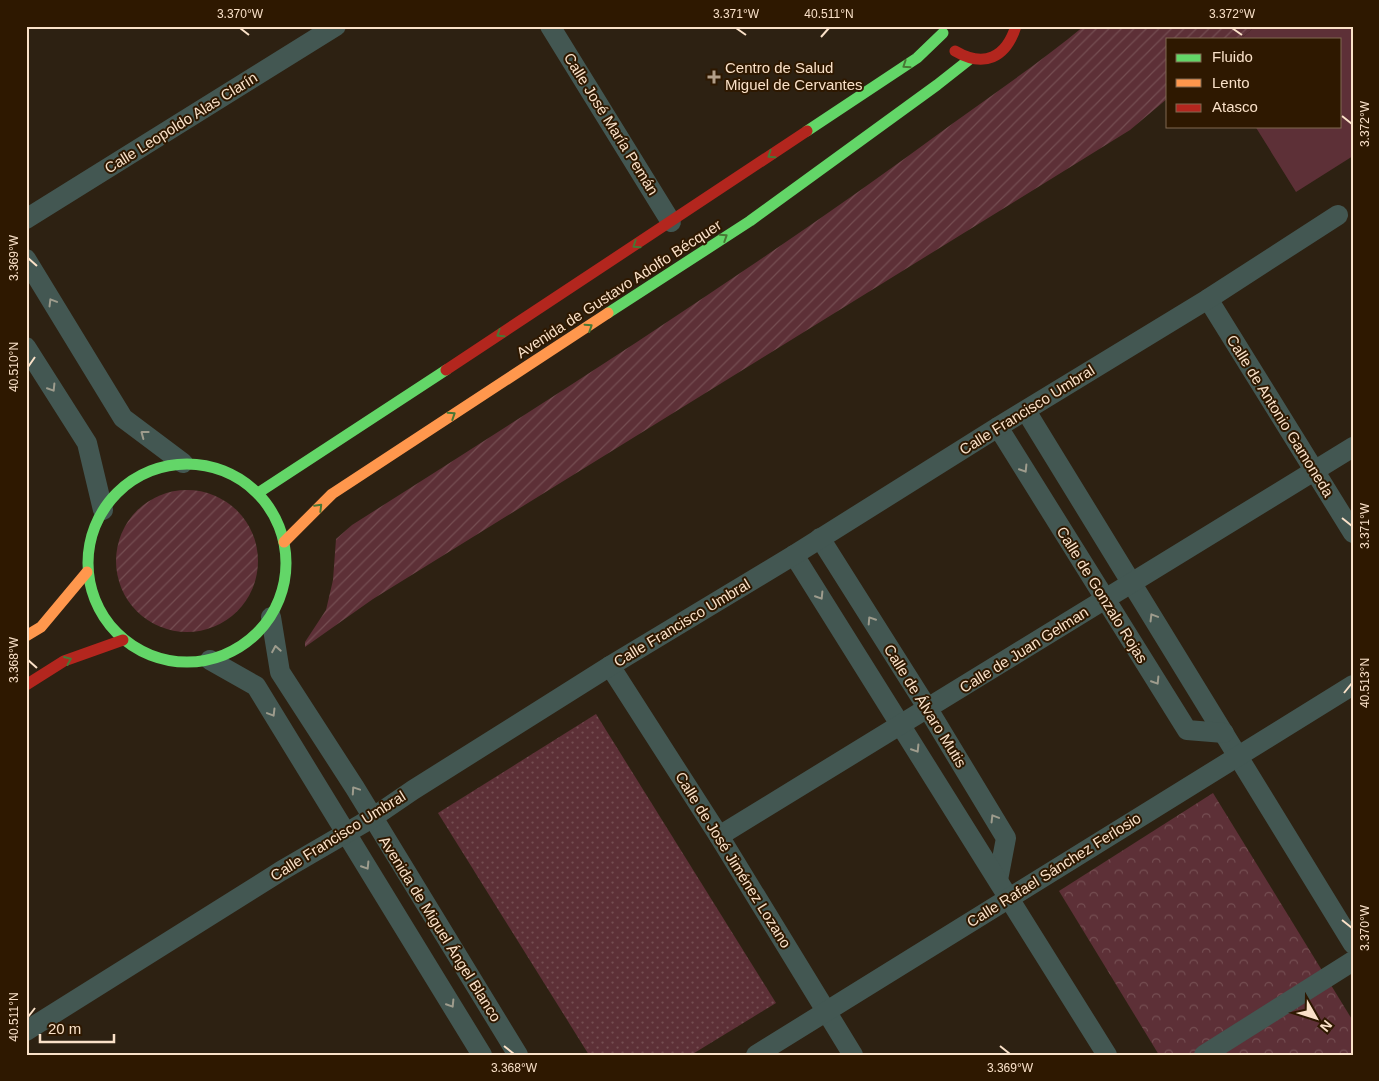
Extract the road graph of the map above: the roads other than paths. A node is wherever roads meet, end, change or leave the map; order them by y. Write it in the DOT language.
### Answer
graph roads {
  1 [pos="336,26"];
  2 [pos="550,26"];
  3 [pos="1016,26"];
  4 [pos="943,30"];
  5 [pos="970,59"];
  6 [pos="1338,216"];
  7 [pos="26,219"];
  8 [pos="671,222"];
  9 [pos="26,259"];
  10 [pos="1208,299"];
  11 [pos="26,347"];
  12 [pos="1026,411"];
  13 [pos="998,427"];
  14 [pos="1353,447"];
  15 [pos="183,463"];
  16 [pos="1314,471"];
  17 [pos="258,493"];
  18 [pos="103,510"];
  19 [pos="1353,533"];
  20 [pos="820,538"];
  21 [pos="284,542"];
  22 [pos="794,555"];
  23 [pos="87,572"];
  24 [pos="1132,582"];
  25 [pos="1104,600"];
  26 [pos="271,617"];
  27 [pos="26,636"];
  28 [pos="123,640"];
  29 [pos="210,660"];
  30 [pos="610,666"];
  31 [pos="26,685"];
  32 [pos="1353,685"];
  33 [pos="928,709"];
  34 [pos="901,725"];
  35 [pos="1224,733"];
  36 [pos="1238,756"];
  37 [pos="372,818"];
  38 [pos="346,834"];
  39 [pos="720,836"];
  40 [pos="998,880"];
  41 [pos="1009,898"];
  42 [pos="1353,944"];
  43 [pos="1353,961"];
  44 [pos="826,1011"];
  45 [pos="26,1031"];
  46 [pos="482,1055"];
  47 [pos="518,1055"];
  48 [pos="756,1055"];
  49 [pos="853,1055"];
  50 [pos="1107,1055"];
  51 [pos="1204,1055"];
  1 -- 7 [label="street, Calle Leopoldo Alas Clarín"];
  2 -- 8 [label="street, Calle José María Pemán"];
  3 -- 5 [label="street"];
  4 -- 5 [label="street"];
  4 -- 8 [label="street, Avenida de Gustavo Adolfo Bécquer, one-way"];
  21 -- 5 [label="street, Avenida de Gustavo Adolfo Bécquer, one-way"];
  6 -- 10 [label="street, Calle Francisco Umbral"];
  8 -- 17 [label="street, Avenida de Gustavo Adolfo Bécquer, one-way"];
  15 -- 9 [label="street, one-way"];
  10 -- 12 [label="street, Calle Francisco Umbral"];
  10 -- 16 [label="street, Calle de Antonio Gamoneda"];
  11 -- 18 [label="street, one-way"];
  12 -- 13 [label="street, Calle Francisco Umbral"];
  12 -- 24 [label="street, Calle de Gonzalo Rojas"];
  13 -- 20 [label="street, Calle Francisco Umbral"];
  13 -- 25 [label="street, Calle de Gonzalo Rojas, one-way"];
  14 -- 16 [label="street, Calle de Juan Gelman"];
  15 -- 17 [label="street"];
  15 -- 18 [label="street"];
  16 -- 19 [label="street, Calle de Antonio Gamoneda"];
  16 -- 24 [label="street, Calle de Juan Gelman"];
  17 -- 21 [label="street"];
  18 -- 23 [label="street"];
  20 -- 22 [label="street, Calle Francisco Umbral"];
  33 -- 20 [label="street, Calle de Álvaro Mutis, one-way"];
  21 -- 26 [label="street"];
  22 -- 30 [label="street, Calle Francisco Umbral"];
  22 -- 34 [label="street, Calle de Álvaro Mutis, one-way"];
  23 -- 27 [label="street"];
  23 -- 28 [label="street"];
  24 -- 25 [label="street, Calle de Juan Gelman"];
  35 -- 24 [label="street, Calle de Gonzalo Rojas, one-way"];
  25 -- 33 [label="street, Calle de Juan Gelman"];
  25 -- 35 [label="street, Calle de Gonzalo Rojas, one-way"];
  26 -- 29 [label="street"];
  37 -- 26 [label="street, Avenida de Miguel Ángel Blanco, one-way"];
  28 -- 29 [label="street"];
  31 -- 28 [label="street, one-way"];
  29 -- 38 [label="street, Avenida de Miguel Ángel Blanco, one-way"];
  30 -- 37 [label="street, Calle Francisco Umbral"];
  30 -- 39 [label="street, Calle de José Jiménez Lozano"];
  32 -- 36 [label="street, Calle Rafael Sánchez Ferlosio"];
  33 -- 34 [label="street, Calle de Juan Gelman"];
  40 -- 33 [label="street, Calle de Álvaro Mutis, one-way"];
  34 -- 39 [label="street, Calle de Juan Gelman"];
  34 -- 40 [label="street, Calle de Álvaro Mutis, one-way"];
  35 -- 36 [label="street, Calle de Gonzalo Rojas"];
  36 -- 41 [label="street, Calle Rafael Sánchez Ferlosio"];
  36 -- 42 [label="street, Calle de Gonzalo Rojas"];
  37 -- 38 [label="street, Calle Francisco Umbral"];
  37 -- 47 [label="street, Avenida de Miguel Ángel Blanco"];
  38 -- 45 [label="street, Calle Francisco Umbral"];
  38 -- 46 [label="street, Avenida de Miguel Ángel Blanco, one-way"];
  39 -- 44 [label="street, Calle de José Jiménez Lozano"];
  40 -- 41 [label="street, Calle de Álvaro Mutis"];
  41 -- 44 [label="street, Calle Rafael Sánchez Ferlosio"];
  41 -- 50 [label="street, Calle de Álvaro Mutis"];
  43 -- 51 [label="street"];
  44 -- 48 [label="street, Calle Rafael Sánchez Ferlosio"];
  44 -- 49 [label="street, Calle de José Jiménez Lozano"];
}
